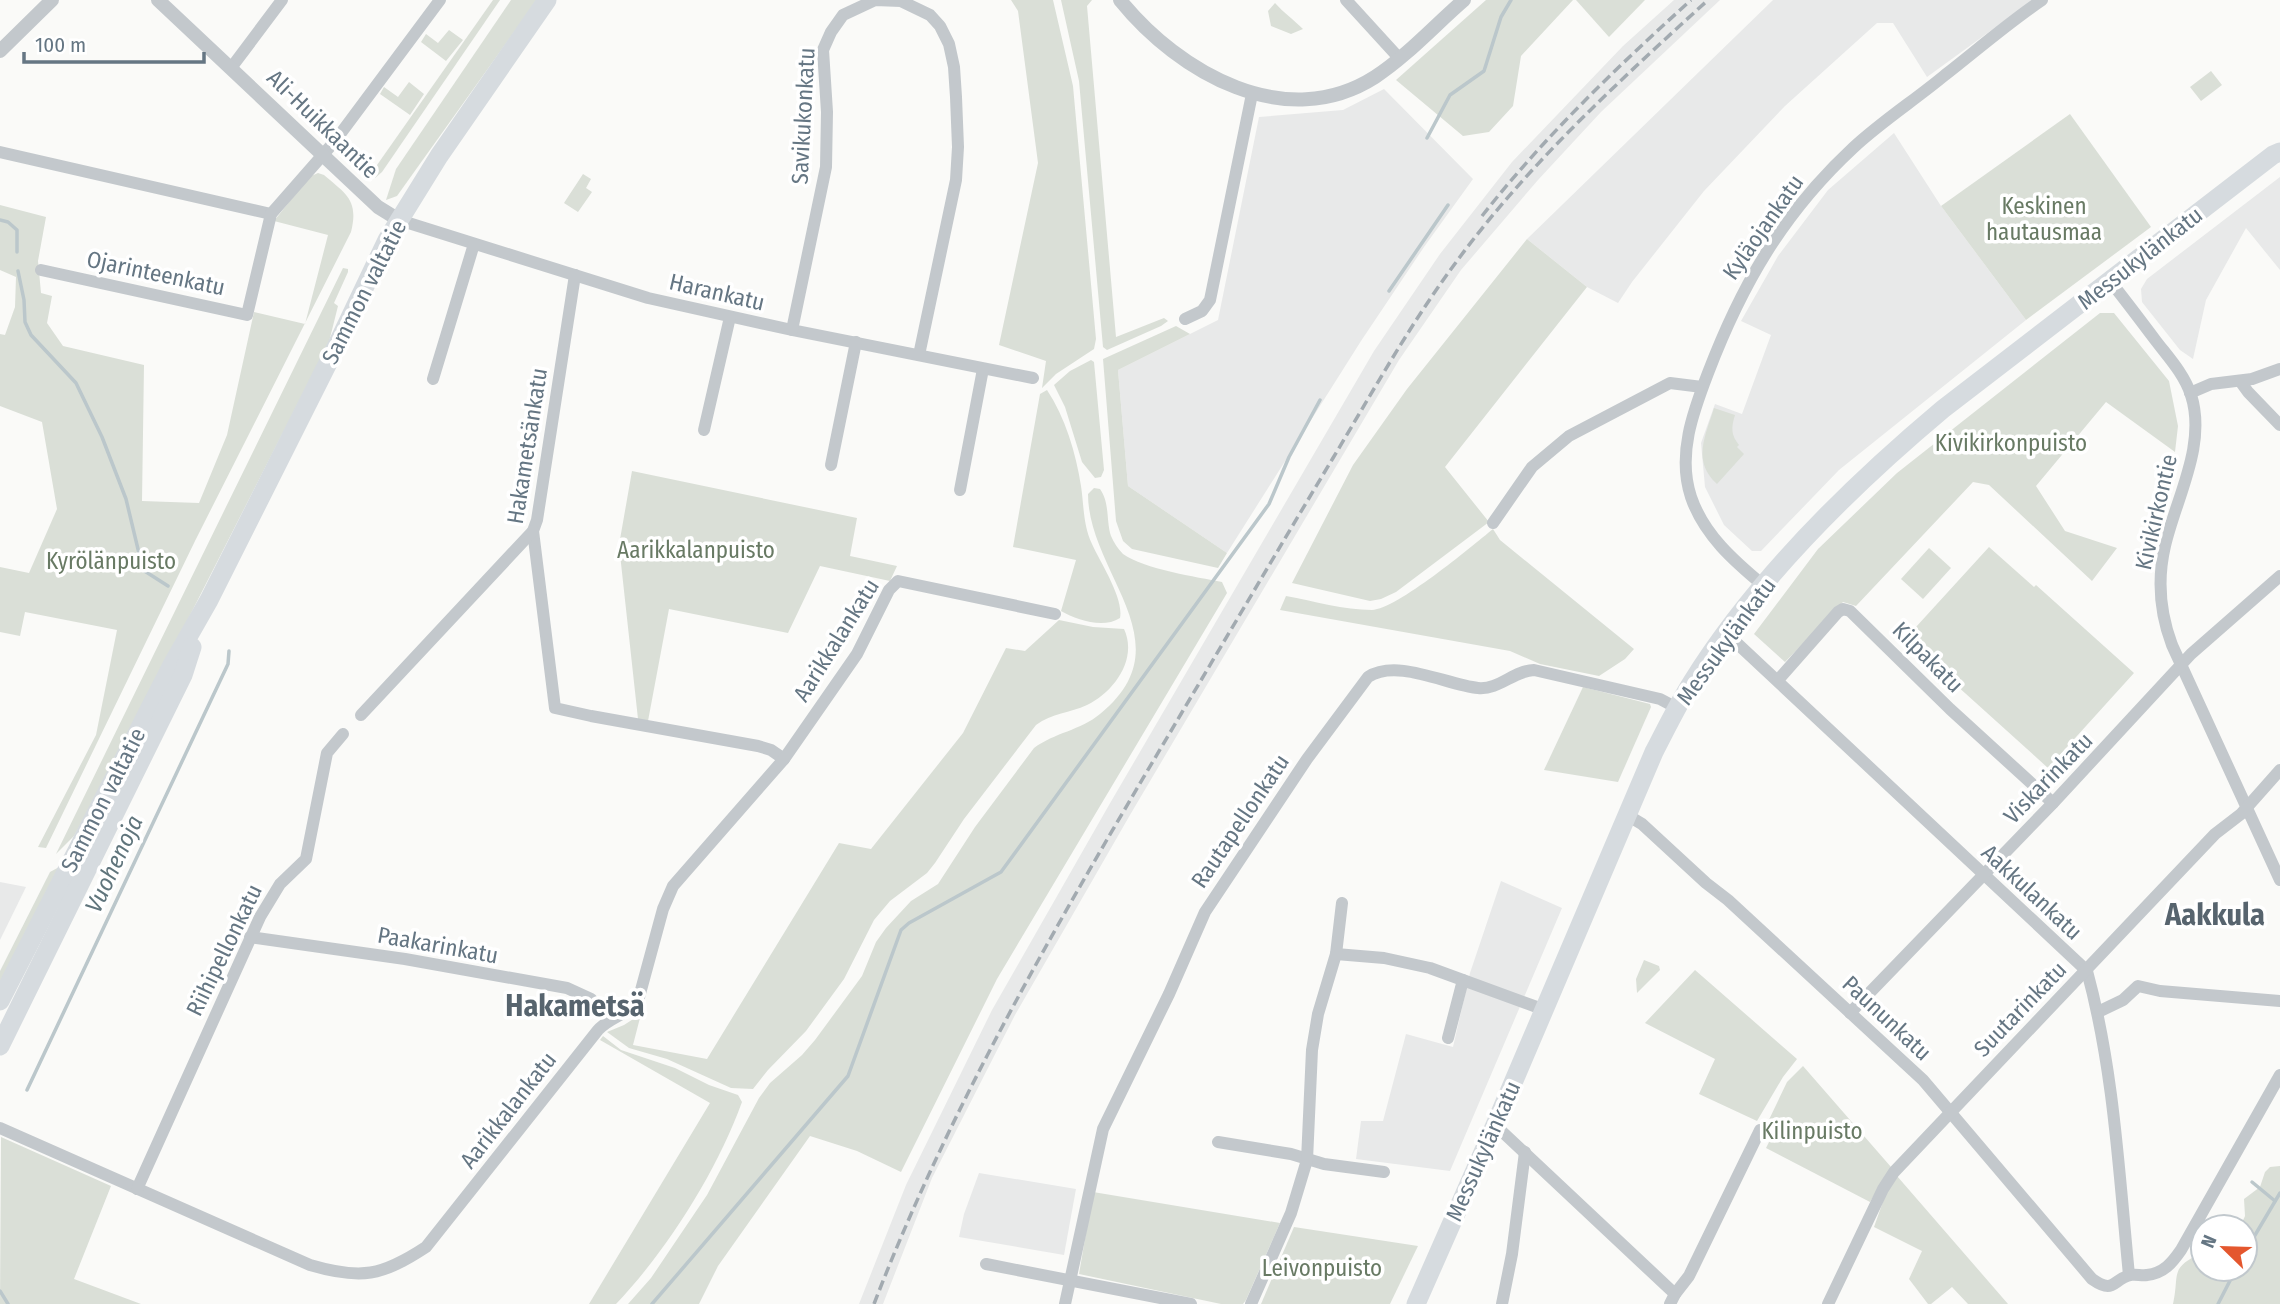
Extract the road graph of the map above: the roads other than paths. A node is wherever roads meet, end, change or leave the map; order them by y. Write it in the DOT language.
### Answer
graph roads {
  1 [pos="52,0"];
  2 [pos="158,0"];
  3 [pos="282,0"];
  4 [pos="440,0"];
  5 [pos="547,0"];
  6 [pos="1120,0"];
  7 [pos="1346,0"];
  8 [pos="1464,0"];
  9 [pos="2042,0"];
  10 [pos="0,51"];
  11 [pos="1399,58"];
  12 [pos="231,68"];
  13 [pos="1252,94"];
  14 [pos="0,152"];
  15 [pos="2278,153"];
  16 [pos="323,155"];
  17 [pos="271,214"];
  18 [pos="399,220"];
  19 [pos="474,244"];
  20 [pos="41,270"];
  21 [pos="575,275"];
  22 [pos="2110,281"];
  23 [pos="730,317"];
  24 [pos="1185,319"];
  25 [pos="792,330"];
  26 [pos="856,342"];
  27 [pos="919,355"];
  28 [pos="983,369"];
  29 [pos="2280,369"];
  30 [pos="1033,378"];
  31 [pos="433,379"];
  32 [pos="2240,381"];
  33 [pos="1702,387"];
  34 [pos="2190,393"];
  35 [pos="2280,425"];
  36 [pos="704,430"];
  37 [pos="831,465"];
  38 [pos="960,491"];
  39 [pos="1493,523"];
  40 [pos="533,531"];
  41 [pos="2280,576"];
  42 [pos="1764,586"];
  43 [pos="209,600"];
  44 [pos="1055,614"];
  45 [pos="1726,633"];
  46 [pos="2181,665"];
  47 [pos="1778,680"];
  48 [pos="1677,708"];
  49 [pos="361,715"];
  50 [pos="343,734"];
  51 [pos="784,759"];
  52 [pos="2280,770"];
  53 [pos="2053,803"];
  54 [pos="2246,807"];
  55 [pos="1627,815"];
  56 [pos="1982,874"];
  57 [pos="2280,880"];
  58 [pos="1342,903"];
  59 [pos="250,937"];
  60 [pos="1336,954"];
  61 [pos="2087,971"];
  62 [pos="1463,980"];
  63 [pos="0,1001"];
  64 [pos="2280,1001"];
  65 [pos="1545,1010"];
  66 [pos="2098,1012"];
  67 [pos="1850,1013"];
  68 [pos="608,1019"];
  69 [pos="1448,1038"];
  70 [pos="0,1046"];
  71 [pos="2280,1075"];
  72 [pos="1951,1110"];
  73 [pos="1495,1125"];
  74 [pos="0,1128"];
  75 [pos="1760,1130"];
  76 [pos="1218,1142"];
  77 [pos="1525,1152"];
  78 [pos="1307,1160"];
  79 [pos="1384,1172"];
  80 [pos="138,1189"];
  81 [pos="986,1265"];
  82 [pos="2129,1275"];
  83 [pos="1070,1280"];
  84 [pos="1673,1299"];
  85 [pos="1065,1304"];
  86 [pos="1191,1304"];
  87 [pos="1251,1304"];
  88 [pos="1416,1304"];
  89 [pos="1502,1304"];
  90 [pos="1828,1304"];
  1 -- 10 [label="street"];
  2 -- 12 [label="street, Ali-Huikkaantie"];
  3 -- 12 [label="street"];
  4 -- 16 [label="street, Ojarinteenkatu"];
  5 -- 18 [label="main road, Sammon valtatie"];
  6 -- 13 [label="street"];
  7 -- 11 [label="street"];
  8 -- 11 [label="street"];
  9 -- 33 [label="street, Kyläojankatu"];
  11 -- 13 [label="street"];
  12 -- 16 [label="street, Ali-Huikkaantie"];
  13 -- 24 [label="street"];
  14 -- 17 [label="street"];
  15 -- 22 [label="main road, Messukylänkatu"];
  16 -- 17 [label="street, Ojarinteenkatu"];
  16 -- 18 [label="street, Ali-Huikkaantie"];
  17 -- 20 [label="street, Ojarinteenkatu"];
  18 -- 19 [label="street, Harankatu"];
  18 -- 43 [label="main road, Sammon valtatie"];
  19 -- 21 [label="street, Harankatu"];
  19 -- 31 [label="street"];
  21 -- 23 [label="street, Harankatu"];
  21 -- 40 [label="street, Hakametsänkatu"];
  22 -- 34 [label="street, Kivikirkontie"];
  22 -- 42 [label="main road, Messukylänkatu"];
  23 -- 25 [label="street, Harankatu"];
  23 -- 36 [label="street"];
  25 -- 26 [label="street, Harankatu"];
  25 -- 27 [label="street, Savikukonkatu"];
  26 -- 27 [label="street, Harankatu"];
  26 -- 37 [label="street"];
  27 -- 28 [label="street, Harankatu"];
  28 -- 30 [label="street, Harankatu"];
  28 -- 38 [label="street"];
  29 -- 32 [label="street"];
  32 -- 34 [label="street"];
  32 -- 35 [label="street"];
  33 -- 39 [label="street"];
  33 -- 42 [label="street, Kyläojankatu"];
  34 -- 46 [label="street, Kivikirkontie"];
  40 -- 49 [label="street"];
  40 -- 51 [label="street, Hakametsänkatu"];
  41 -- 46 [label="street, Viskarinkatu"];
  42 -- 45 [label="main road, Messukylänkatu"];
  43 -- 63 [label="main road, Sammon valtatie"];
  43 -- 70 [label="main road, Sammon valtatie"];
  44 -- 51 [label="street, Aarikkalankatu"];
  45 -- 47 [label="street, Aakkulankatu"];
  45 -- 48 [label="main road, Messukylänkatu"];
  46 -- 53 [label="street, Viskarinkatu"];
  46 -- 54 [label="street, Kivikirkontie"];
  47 -- 53 [label="street, Kilpakatu"];
  47 -- 56 [label="street, Aakkulankatu"];
  48 -- 55 [label="main road, Messukylänkatu"];
  48 -- 83 [label="street, Rautapellonkatu"];
  50 -- 59 [label="street, Riihipellonkatu"];
  51 -- 68 [label="street, Aarikkalankatu"];
  52 -- 54 [label="street, Suutarinkatu"];
  53 -- 56 [label="street, Viskarinkatu"];
  54 -- 57 [label="street, Kivikirkontie"];
  54 -- 61 [label="street, Suutarinkatu"];
  55 -- 65 [label="main road, Messukylänkatu"];
  55 -- 67 [label="street, Paununkatu"];
  56 -- 61 [label="street, Aakkulankatu"];
  56 -- 67 [label="street, Viskarinkatu"];
  58 -- 60 [label="street"];
  59 -- 68 [label="street, Paakarinkatu"];
  59 -- 80 [label="street, Riihipellonkatu"];
  60 -- 62 [label="street"];
  60 -- 78 [label="street"];
  61 -- 66 [label="street, Aakkulankatu"];
  61 -- 72 [label="street, Suutarinkatu"];
  62 -- 65 [label="street"];
  62 -- 69 [label="street"];
  64 -- 66 [label="street"];
  65 -- 73 [label="main road, Messukylänkatu"];
  66 -- 82 [label="street, Aakkulankatu"];
  67 -- 72 [label="street, Paununkatu"];
  68 -- 80 [label="street, Aarikkalankatu"];
  71 -- 82 [label="street"];
  72 -- 82 [label="street, Paununkatu"];
  72 -- 90 [label="street, Suutarinkatu"];
  73 -- 77 [label="street"];
  73 -- 88 [label="main road, Messukylänkatu"];
  74 -- 80 [label="street, Aarikkalankatu"];
  75 -- 84 [label="street"];
  76 -- 78 [label="street"];
  77 -- 84 [label="street"];
  77 -- 89 [label="street"];
  78 -- 79 [label="street"];
  78 -- 87 [label="street"];
  81 -- 83 [label="street"];
  83 -- 85 [label="street, Rautapellonkatu"];
  83 -- 86 [label="street"];
}
